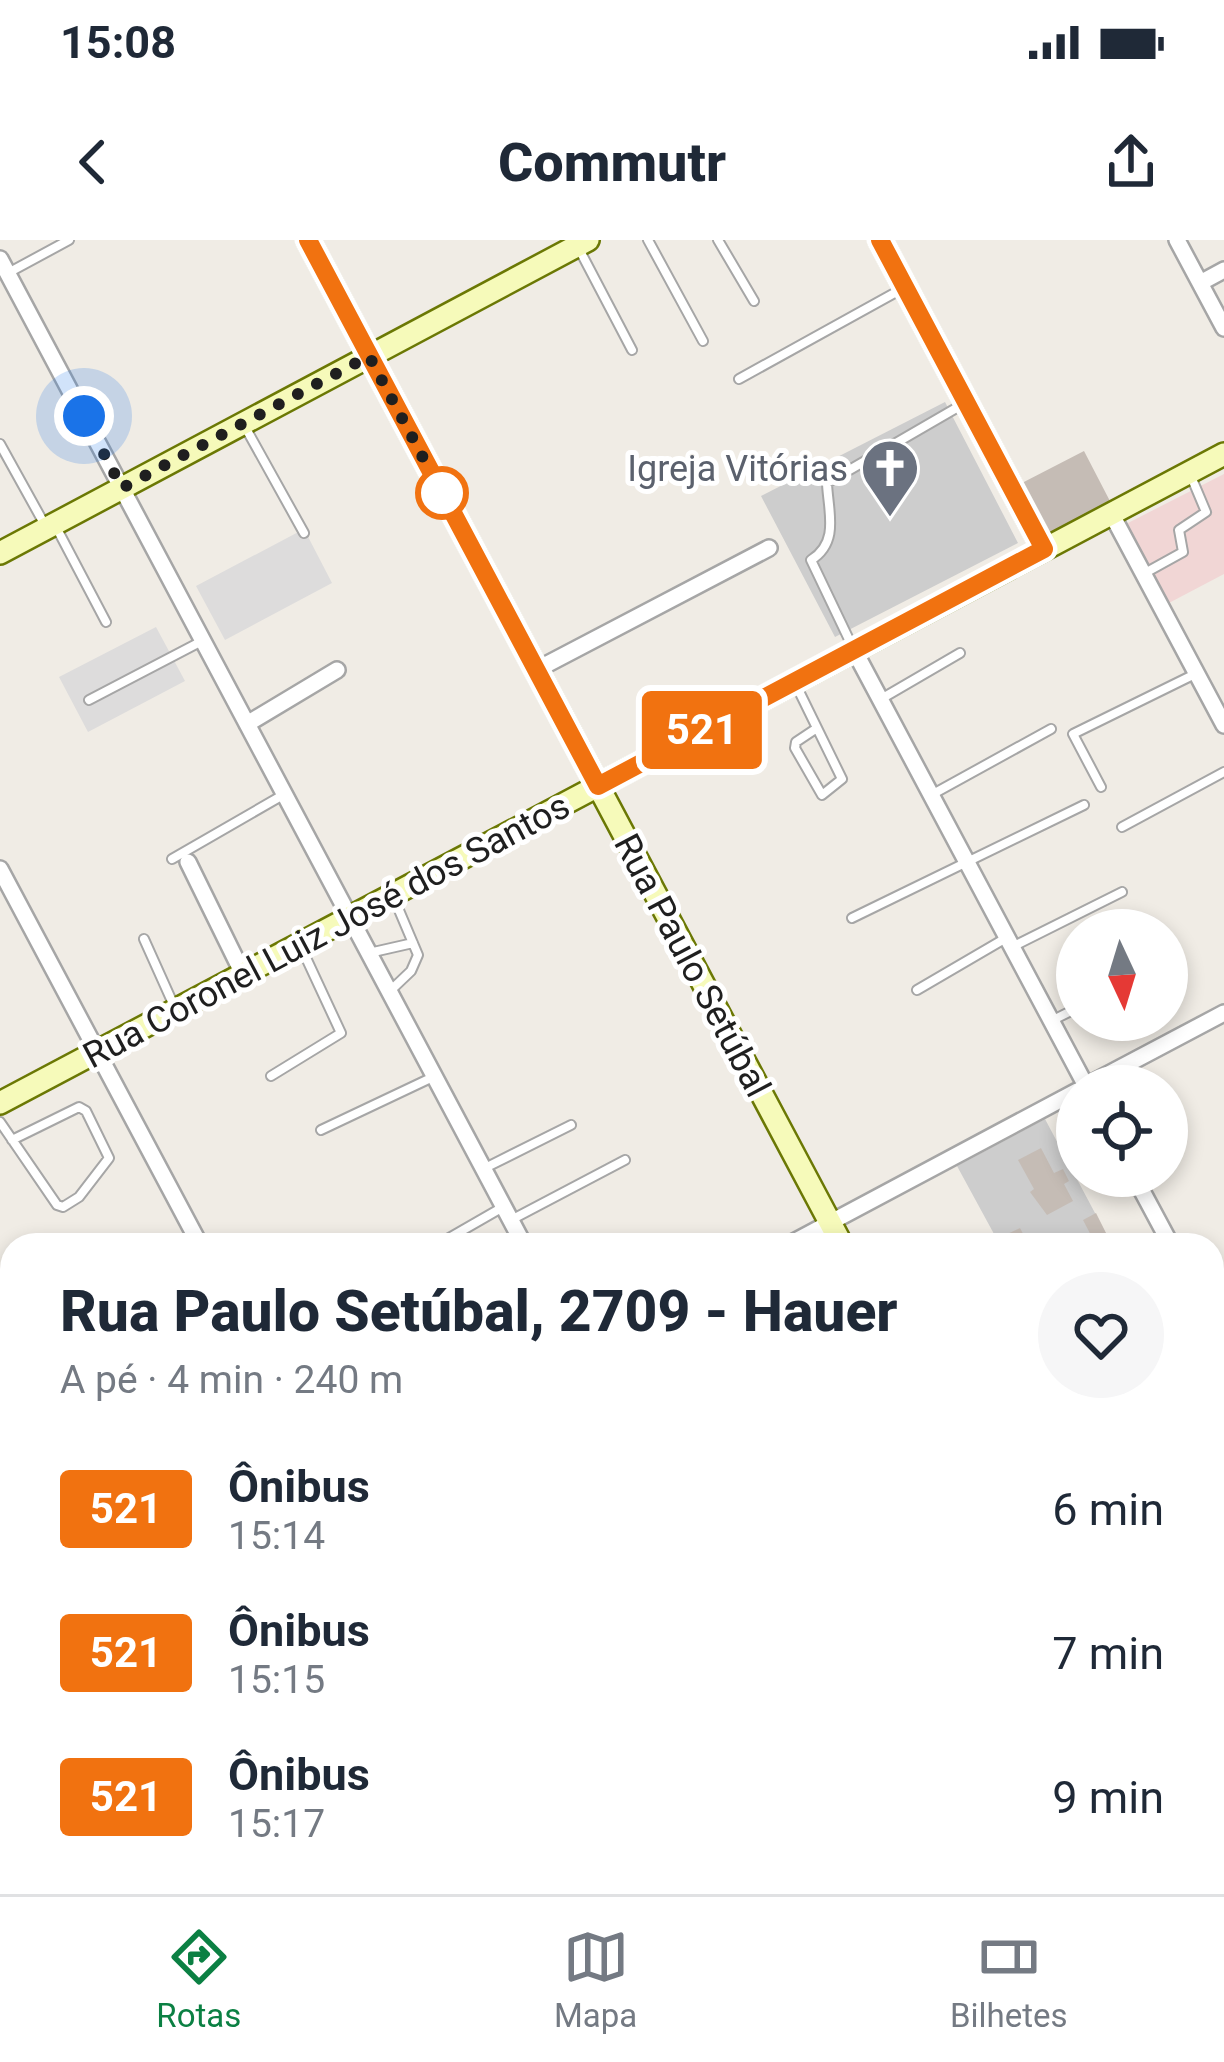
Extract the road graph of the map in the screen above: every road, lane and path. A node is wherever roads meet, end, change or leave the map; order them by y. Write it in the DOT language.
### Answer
graph roads {
  1 [pos="69,240"];
  2 [pos="308,240"];
  3 [pos="648,240"];
  4 [pos="718,240"];
  5 [pos="880,240"];
  6 [pos="1177,240"];
  7 [pos="583,243"];
  8 [pos="4,266"];
  9 [pos="1224,270"];
  10 [pos="1200,283"];
  11 [pos="905,287"];
  12 [pos="754,302"];
  13 [pos="1224,328"];
  14 [pos="703,340"];
  15 [pos="632,350"];
  16 [pos="369,356"];
  17 [pos="739,380"];
  18 [pos="966,402"];
  19 [pos="244,423"];
  20 [pos="0,444"];
  21 [pos="1224,454"];
  22 [pos="1190,472"];
  23 [pos="122,488"];
  24 [pos="1112,513"];
  25 [pos="50,526"];
  26 [pos="304,532"];
  27 [pos="769,548"];
  28 [pos="1044,549"];
  29 [pos="0,553"];
  30 [pos="1144,574"];
  31 [pos="106,622"];
  32 [pos="203,640"];
  33 [pos="854,650"];
  34 [pos="960,653"];
  35 [pos="337,670"];
  36 [pos="536,670"];
  37 [pos="1196,673"];
  38 [pos="794,682"];
  39 [pos="881,699"];
  40 [pos="89,700"];
  41 [pos="248,724"];
  42 [pos="1224,725"];
  43 [pos="817,728"];
  44 [pos="1051,729"];
  45 [pos="1224,772"];
  46 [pos="598,786"];
  47 [pos="1101,788"];
  48 [pos="285,794"];
  49 [pos="932,795"];
  50 [pos="1084,805"];
  51 [pos="1122,827"];
  52 [pos="180,861"];
  53 [pos="969,864"];
  54 [pos="0,869"];
  55 [pos="1122,892"];
  56 [pos="393,894"];
  57 [pos="350,917"];
  58 [pos="852,918"];
  59 [pos="143,939"];
  60 [pos="1010,942"];
  61 [pos="413,943"];
  62 [pos="299,944"];
  63 [pos="369,953"];
  64 [pos="243,974"];
  65 [pos="917,990"];
  66 [pos="390,992"];
  67 [pos="176,1010"];
  68 [pos="1224,1013"];
  69 [pos="1056,1019"];
  70 [pos="1052,1021"];
  71 [pos="97,1052"];
  72 [pos="1075,1065"];
  73 [pos="1126,1065"];
  74 [pos="271,1076"];
  75 [pos="435,1076"];
  76 [pos="1056,1102"];
  77 [pos="0,1103"];
  78 [pos="0,1122"];
  79 [pos="571,1125"];
  80 [pos="321,1130"];
  81 [pos="12,1140"];
  82 [pos="625,1160"];
  83 [pos="484,1168"];
  84 [pos="1145,1197"];
  85 [pos="507,1213"];
  86 [pos="830,1222"];
  87 [pos="194,1233"];
  88 [pos="463,1233"];
  89 [pos="518,1233"];
  90 [pos="810,1233"];
  91 [pos="836,1233"];
  92 [pos="1165,1233"];
  1 -- 8 [label="lane"];
  2 -- 16 [label="main road, Rua Paulo Setúbal"];
  3 -- 14 [label="lane"];
  4 -- 12 [label="lane"];
  5 -- 11 [label="main road"];
  6 -- 10 [label="street"];
  7 -- 15 [label="lane"];
  7 -- 16 [label="main road"];
  8 -- 23 [label="street"];
  9 -- 10 [label="street"];
  10 -- 13 [label="street"];
  11 -- 17 [label="lane"];
  11 -- 18 [label="main road"];
  16 -- 19 [label="main road"];
  16 -- 36 [label="main road, Rua Paulo Setúbal"];
  18 -- 28 [label="main road"];
  18 -- 33 [label="lane"];
  19 -- 23 [label="main road"];
  19 -- 26 [label="lane"];
  20 -- 25 [label="lane"];
  21 -- 22 [label="main road, Rua Coronel Luiz José dos Santos"];
  22 -- 24 [label="main road, Rua Coronel Luiz José dos Santos"];
  22 -- 30 [label="lane"];
  23 -- 25 [label="main road"];
  23 -- 32 [label="street"];
  24 -- 28 [label="main road, Rua Coronel Luiz José dos Santos"];
  24 -- 30 [label="street"];
  25 -- 29 [label="main road"];
  25 -- 31 [label="lane"];
  27 -- 36 [label="street"];
  28 -- 33 [label="main road, Rua Coronel Luiz José dos Santos"];
  30 -- 37 [label="street"];
  32 -- 40 [label="lane"];
  32 -- 41 [label="street"];
  33 -- 38 [label="main road, Rua Coronel Luiz José dos Santos"];
  33 -- 39 [label="street"];
  34 -- 39 [label="lane"];
  35 -- 41 [label="street"];
  36 -- 46 [label="main road, Rua Paulo Setúbal"];
  37 -- 42 [label="street"];
  37 -- 47 [label="lane"];
  38 -- 43 [label="lane"];
  38 -- 46 [label="main road, Rua Coronel Luiz José dos Santos"];
  39 -- 49 [label="street"];
  41 -- 48 [label="street"];
  43 -- 43 [label="lane"];
  44 -- 49 [label="lane"];
  45 -- 51 [label="lane"];
  46 -- 56 [label="main road, Rua Coronel Luiz José dos Santos"];
  46 -- 86 [label="main road, Rua Paulo Setúbal"];
  48 -- 52 [label="lane"];
  48 -- 57 [label="street"];
  49 -- 53 [label="street"];
  50 -- 53 [label="lane"];
  52 -- 64 [label="street"];
  53 -- 58 [label="lane"];
  53 -- 60 [label="street"];
  54 -- 71 [label="street"];
  55 -- 60 [label="lane"];
  56 -- 57 [label="main road, Rua Coronel Luiz José dos Santos"];
  56 -- 61 [label="lane"];
  57 -- 62 [label="main road, Rua Coronel Luiz José dos Santos"];
  57 -- 63 [label="street"];
  59 -- 67 [label="lane"];
  60 -- 65 [label="lane"];
  60 -- 70 [label="street"];
  61 -- 63 [label="lane"];
  61 -- 66 [label="lane"];
  62 -- 64 [label="main road, Rua Coronel Luiz José dos Santos"];
  62 -- 74 [label="lane"];
  63 -- 66 [label="street"];
  64 -- 67 [label="main road, Rua Coronel Luiz José dos Santos"];
  66 -- 75 [label="street"];
  67 -- 71 [label="main road, Rua Coronel Luiz José dos Santos"];
  68 -- 73 [label="street"];
  69 -- 70 [label="lane"];
  70 -- 72 [label="street"];
  71 -- 77 [label="main road, Rua Coronel Luiz José dos Santos"];
  71 -- 87 [label="street"];
  75 -- 80 [label="lane"];
  75 -- 83 [label="street"];
  76 -- 86 [label="street"];
  78 -- 81 [label="lane"];
  79 -- 83 [label="lane"];
  81 -- 81 [label="lane"];
  82 -- 85 [label="lane"];
  83 -- 85 [label="street"];
  84 -- 92 [label="street"];
  85 -- 88 [label="lane"];
  85 -- 89 [label="street"];
  86 -- 90 [label="street"];
  86 -- 91 [label="main road, Rua Paulo Setúbal"];
}
